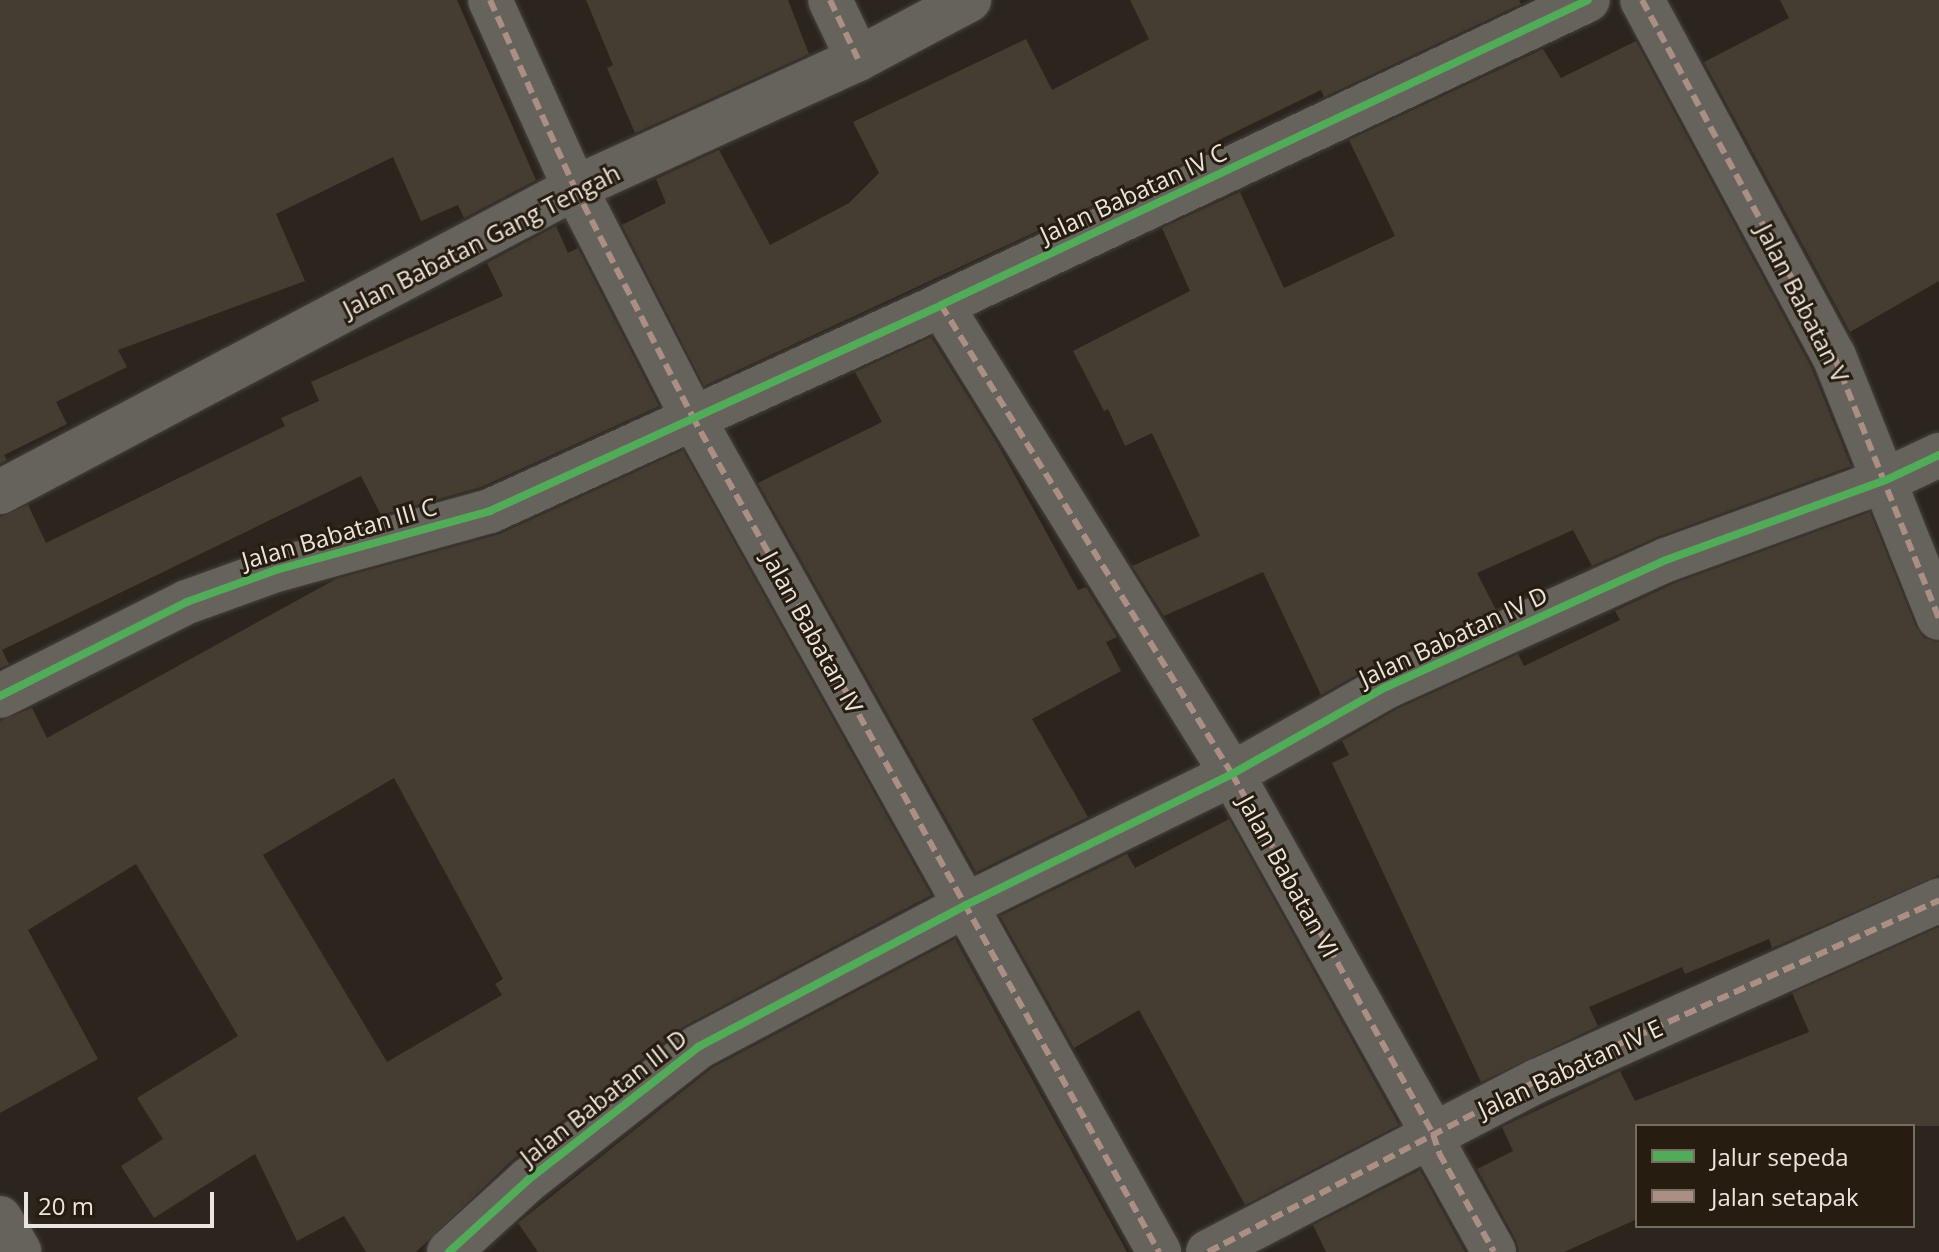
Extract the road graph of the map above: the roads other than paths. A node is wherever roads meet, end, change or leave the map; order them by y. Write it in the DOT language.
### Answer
graph roads {
  1 [pos="490,0"];
  2 [pos="830,0"];
  3 [pos="969,0"];
  4 [pos="1588,0"];
  5 [pos="1642,0"];
  6 [pos="858,59"];
  7 [pos="575,188"];
  8 [pos="941,305"];
  9 [pos="692,416"];
  10 [pos="1939,455"];
  11 [pos="1886,480"];
  12 [pos="0,492"];
  13 [pos="1939,618"];
  14 [pos="0,696"];
  15 [pos="1232,774"];
  16 [pos="1939,900"];
  17 [pos="966,905"];
  18 [pos="1433,1134"];
  19 [pos="0,1218"];
  20 [pos="20,1252"];
  21 [pos="449,1252"];
  22 [pos="1159,1252"];
  23 [pos="1208,1252"];
  24 [pos="1494,1252"];
  1 -- 7 [label="street, Jalan Babatan IV"];
  2 -- 6 [label="street"];
  3 -- 6 [label="street, Jalan Babatan Gang Tengah"];
  4 -- 8 [label="street, Jalan Babatan IV C"];
  5 -- 11 [label="street, Jalan Babatan V"];
  6 -- 7 [label="street, Jalan Babatan Gang Tengah"];
  7 -- 9 [label="street, Jalan Babatan IV"];
  7 -- 12 [label="street, Jalan Babatan Gang Tengah"];
  8 -- 9 [label="street, Jalan Babatan IV C"];
  8 -- 15 [label="street, Jalan Babatan VI"];
  9 -- 14 [label="street, Jalan Babatan III C"];
  9 -- 17 [label="street, Jalan Babatan IV"];
  10 -- 11 [label="street, Jalan Babatan IV D"];
  11 -- 13 [label="street, Jalan Babatan V"];
  11 -- 15 [label="street, Jalan Babatan IV D"];
  15 -- 17 [label="street, Jalan Babatan IV D"];
  15 -- 18 [label="street, Jalan Babatan VI"];
  16 -- 18 [label="street, Jalan Babatan IV E"];
  17 -- 21 [label="street, Jalan Babatan III D"];
  17 -- 22 [label="street, Jalan Babatan IV"];
  18 -- 23 [label="street, Jalan Babatan IV E"];
  18 -- 24 [label="street, Jalan Babatan VI"];
  19 -- 20 [label="street"];
}
